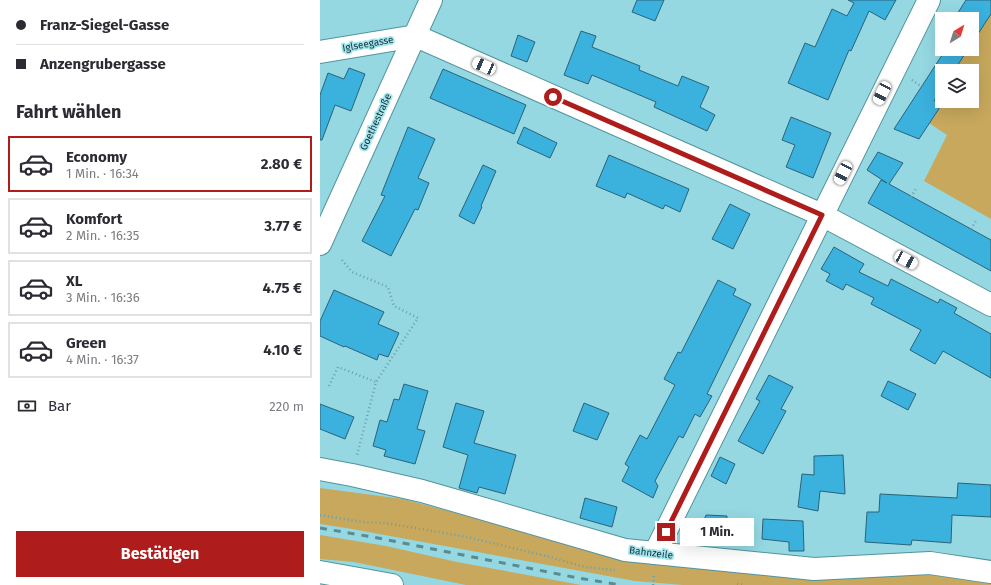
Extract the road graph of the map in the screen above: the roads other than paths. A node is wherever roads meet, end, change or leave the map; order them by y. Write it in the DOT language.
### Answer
graph roads {
  1 [pos="431,0"];
  2 [pos="929,0"];
  3 [pos="416,36"];
  4 [pos="320,52"];
  5 [pos="822,215"];
  6 [pos="320,244"];
  7 [pos="991,305"];
  8 [pos="320,469"];
  9 [pos="655,554"];
  10 [pos="320,572"];
  11 [pos="991,572"];
  12 [pos="392,585"];
  1 -- 3 [label="street, Goethestraße"];
  2 -- 5 [label="street"];
  3 -- 4 [label="street, Iglseegasse"];
  3 -- 5 [label="street"];
  3 -- 6 [label="street, Goethestraße"];
  5 -- 7 [label="street"];
  5 -- 9 [label="street"];
  8 -- 9 [label="street, Bahnzeile"];
  9 -- 11 [label="street, Bahnzeile"];
  10 -- 12 [label="street"];
}
